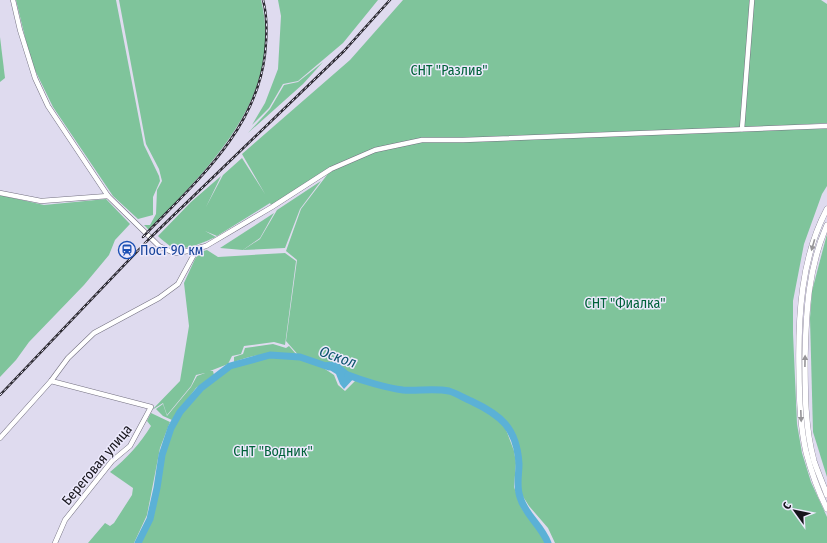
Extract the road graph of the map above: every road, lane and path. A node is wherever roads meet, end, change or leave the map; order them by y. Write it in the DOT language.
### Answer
graph roads {
  1 [pos="12,0"];
  2 [pos="752,0"];
  3 [pos="827,126"];
  4 [pos="742,130"];
  5 [pos="0,193"];
  6 [pos="108,196"];
  7 [pos="827,209"];
  8 [pos="827,225"];
  9 [pos="197,249"];
  10 [pos="51,381"];
  11 [pos="0,438"];
  12 [pos="827,495"];
  13 [pos="827,509"];
  14 [pos="55,543"];
  1 -- 6 [label="street"];
  2 -- 4 [label="street"];
  3 -- 4 [label="street"];
  4 -- 9 [label="street"];
  5 -- 6 [label="street"];
  6 -- 9 [label="street"];
  7 -- 13 [label="main road, one-way"];
  12 -- 8 [label="main road, one-way"];
  9 -- 10 [label="street"];
  10 -- 11 [label="street"];
  10 -- 14 [label="street, Береговая улица"];
}
